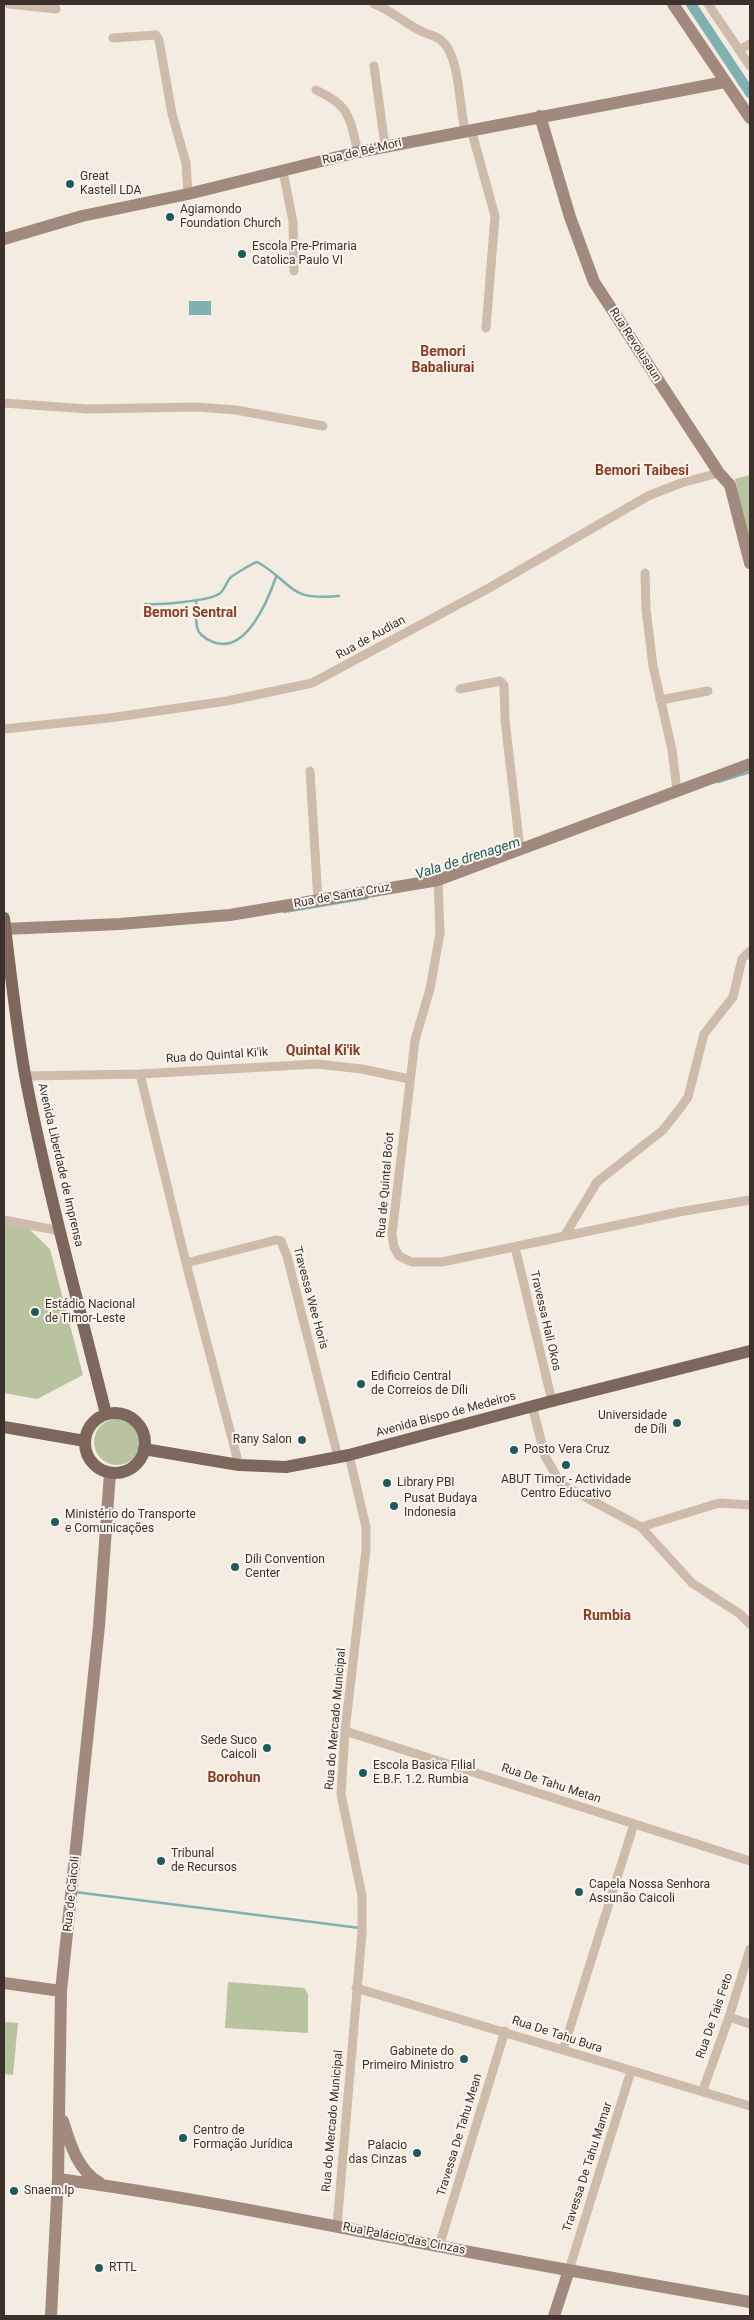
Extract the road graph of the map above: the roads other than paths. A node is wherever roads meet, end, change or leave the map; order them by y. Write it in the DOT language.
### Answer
graph roads {
  1 [pos="9,4"];
  2 [pos="374,4"];
  3 [pos="673,4"];
  4 [pos="708,4"];
  5 [pos="56,9"];
  6 [pos="113,38"];
  7 [pos="750,44"];
  8 [pos="739,50"];
  9 [pos="374,66"];
  10 [pos="750,66"];
  11 [pos="725,82"];
  12 [pos="316,90"];
  13 [pos="540,116"];
  14 [pos="750,118"];
  15 [pos="468,130"];
  16 [pos="385,146"];
  17 [pos="358,152"];
  18 [pos="284,170"];
  19 [pos="188,194"];
  20 [pos="4,239"];
  21 [pos="294,271"];
  22 [pos="486,328"];
  23 [pos="4,403"];
  24 [pos="323,426"];
  25 [pos="719,473"];
  26 [pos="750,563"];
  27 [pos="645,573"];
  28 [pos="460,689"];
  29 [pos="708,692"];
  30 [pos="660,700"];
  31 [pos="4,729"];
  32 [pos="750,764"];
  33 [pos="310,771"];
  34 [pos="677,790"];
  35 [pos="520,849"];
  36 [pos="439,884"];
  37 [pos="318,900"];
  38 [pos="4,926"];
  39 [pos="750,951"];
  40 [pos="140,1074"];
  41 [pos="26,1076"];
  42 [pos="408,1079"];
  43 [pos="750,1200"];
  44 [pos="4,1220"];
  45 [pos="60,1231"];
  46 [pos="565,1235"];
  47 [pos="515,1247"];
  48 [pos="186,1263"];
  49 [pos="750,1351"];
  50 [pos="552,1401"];
  51 [pos="532,1406"];
  52 [pos="106,1414"];
  53 [pos="4,1427"];
  54 [pos="85,1440"];
  55 [pos="144,1449"];
  56 [pos="344,1456"];
  57 [pos="239,1465"];
  58 [pos="110,1472"];
  59 [pos="750,1505"];
  60 [pos="641,1527"];
  61 [pos="750,1624"];
  62 [pos="345,1731"];
  63 [pos="634,1824"];
  64 [pos="750,1861"];
  65 [pos="750,1949"];
  66 [pos="4,1984"];
  67 [pos="356,1988"];
  68 [pos="61,1991"];
  69 [pos="729,2017"];
  70 [pos="750,2024"];
  71 [pos="505,2031"];
  72 [pos="562,2050"];
  73 [pos="632,2071"];
  74 [pos="702,2090"];
  75 [pos="750,2106"];
  76 [pos="59,2109"];
  77 [pos="58,2179"];
  78 [pos="105,2185"];
  79 [pos="337,2226"];
  80 [pos="439,2246"];
  81 [pos="568,2270"];
  82 [pos="750,2302"];
  83 [pos="51,2316"];
  84 [pos="554,2316"];
  1 -- 5 [label="street"];
  2 -- 15 [label="street"];
  3 -- 11 [label="street"];
  4 -- 8 [label="street"];
  6 -- 19 [label="street"];
  7 -- 8 [label="street"];
  8 -- 10 [label="street"];
  9 -- 16 [label="street"];
  11 -- 13 [label="street, Rua de Bé-Mori"];
  11 -- 14 [label="street"];
  12 -- 17 [label="street"];
  13 -- 15 [label="street, Rua de Bé-Mori"];
  13 -- 25 [label="street, Rua Revolusaun"];
  15 -- 16 [label="street, Rua de Bé-Mori"];
  15 -- 22 [label="street"];
  16 -- 17 [label="street, Rua de Bé-Mori"];
  17 -- 18 [label="street, Rua de Bé-Mori"];
  18 -- 19 [label="street, Rua de Bé-Mori"];
  18 -- 21 [label="street"];
  19 -- 20 [label="street, Rua de Bé-Mori"];
  23 -- 24 [label="street"];
  25 -- 26 [label="street, Rua Revolusaun"];
  25 -- 31 [label="street, Rua de Audian"];
  27 -- 30 [label="street"];
  28 -- 35 [label="street"];
  29 -- 30 [label="street"];
  30 -- 34 [label="street"];
  32 -- 34 [label="street, Rua de Santa Cruz"];
  33 -- 37 [label="street"];
  34 -- 35 [label="street, Rua de Santa Cruz"];
  35 -- 36 [label="street, Rua de Santa Cruz"];
  36 -- 37 [label="street, Rua de Santa Cruz"];
  36 -- 42 [label="street, Rua de Quintal Bo'ot"];
  37 -- 38 [label="street, Rua de Santa Cruz"];
  38 -- 41 [label="main road, Avenida Liberdade de Imprensa"];
  39 -- 46 [label="street"];
  40 -- 41 [label="street, Rua do Quintal Ki'ik"];
  40 -- 42 [label="street, Rua do Quintal Ki'ik"];
  40 -- 48 [label="street"];
  41 -- 45 [label="main road, Avenida Liberdade de Imprensa"];
  42 -- 47 [label="street, Rua de Quintal Bo'ot"];
  43 -- 46 [label="street, Rua de Quintal Bo'ot"];
  44 -- 45 [label="street"];
  45 -- 52 [label="main road, Avenida Liberdade de Imprensa"];
  46 -- 47 [label="street, Rua de Quintal Bo'ot"];
  47 -- 50 [label="street, Travessa Hali Okos"];
  48 -- 56 [label="street, Travessa Wee Horis"];
  48 -- 57 [label="street"];
  49 -- 50 [label="main road, Avenida Bispo de Medeiros"];
  50 -- 51 [label="main road, Avenida Bispo de Medeiros"];
  51 -- 56 [label="main road, Avenida Bispo de Medeiros"];
  51 -- 60 [label="street"];
  52 -- 54 [label="main road"];
  52 -- 55 [label="main road"];
  53 -- 54 [label="main road"];
  54 -- 58 [label="main road"];
  55 -- 57 [label="main road, Avenida Bispo de Medeiros"];
  55 -- 58 [label="main road"];
  56 -- 57 [label="main road, Avenida Bispo de Medeiros"];
  56 -- 62 [label="street, Rua do Mercado Municipal"];
  58 -- 68 [label="street, Rua de Caicoli"];
  59 -- 60 [label="street"];
  60 -- 61 [label="street"];
  62 -- 63 [label="street, Rua De Tahu Metan"];
  62 -- 67 [label="street, Rua do Mercado Municipal"];
  63 -- 64 [label="street, Rua De Tahu Metan"];
  63 -- 72 [label="street"];
  65 -- 69 [label="street, Rua De Tais Feto"];
  66 -- 68 [label="street"];
  67 -- 71 [label="street, Rua De Tahu Bura"];
  67 -- 79 [label="street, Rua do Mercado Municipal"];
  68 -- 76 [label="street, Rua de Caicoli"];
  69 -- 70 [label="street"];
  69 -- 74 [label="street, Rua De Tais Feto"];
  71 -- 72 [label="street, Rua De Tahu Bura"];
  71 -- 80 [label="street, Travessa De Tahu Mean"];
  72 -- 73 [label="street, Rua De Tahu Bura"];
  73 -- 74 [label="street, Rua De Tahu Bura"];
  73 -- 81 [label="street, Travessa De Tahu Mamar"];
  74 -- 75 [label="street, Rua De Tahu Bura"];
  76 -- 77 [label="street, Rua de Caicoli"];
  76 -- 78 [label="street"];
  77 -- 78 [label="street, Rua Palácio das Cinzas"];
  77 -- 83 [label="street, Rua de Caicoli"];
  78 -- 79 [label="street, Rua Palácio das Cinzas"];
  79 -- 80 [label="street, Rua Palácio das Cinzas"];
  80 -- 81 [label="street, Rua Palácio das Cinzas"];
  81 -- 82 [label="street, Rua Palácio das Cinzas"];
  81 -- 84 [label="street"];
}
